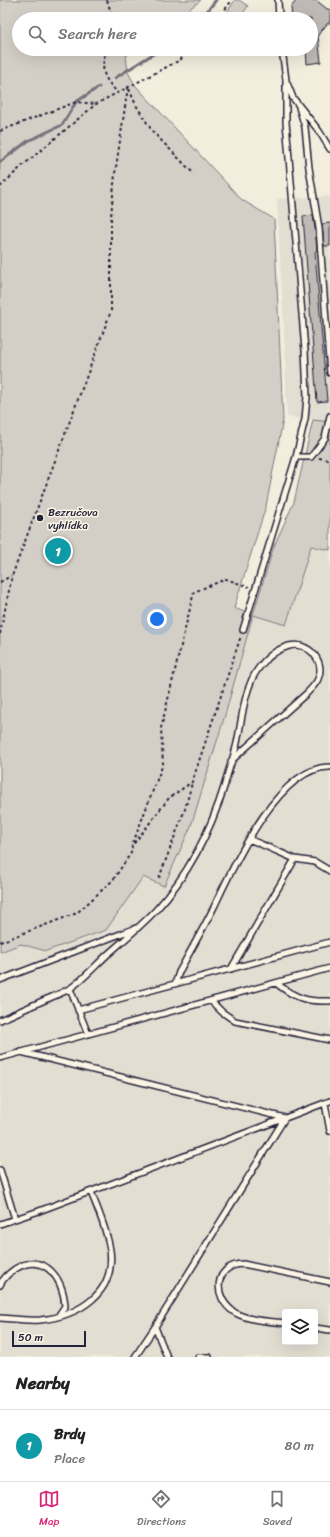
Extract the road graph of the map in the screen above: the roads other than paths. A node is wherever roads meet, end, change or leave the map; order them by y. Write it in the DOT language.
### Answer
graph roads {
  1 [pos="278,0"];
  2 [pos="279,12"];
  3 [pos="283,56"];
  4 [pos="286,80"];
  5 [pos="299,107"];
  6 [pos="330,149"];
  7 [pos="330,373"];
  8 [pos="330,416"];
  9 [pos="296,457"];
  10 [pos="243,630"];
  11 [pos="231,761"];
  12 [pos="330,767"];
  13 [pos="249,839"];
  14 [pos="295,859"];
  15 [pos="330,871"];
  16 [pos="139,926"];
  17 [pos="330,942"];
  18 [pos="330,968"];
  19 [pos="231,969"];
  20 [pos="0,980"];
  21 [pos="276,983"];
  22 [pos="175,984"];
  23 [pos="70,989"];
  24 [pos="211,1001"];
  25 [pos="330,1001"];
  26 [pos="78,1010"];
  27 [pos="0,1020"];
  28 [pos="88,1034"];
  29 [pos="330,1040"];
  30 [pos="21,1052"];
  31 [pos="0,1058"];
  32 [pos="327,1102"];
  33 [pos="285,1118"];
  34 [pos="330,1131"];
  35 [pos="0,1170"];
  36 [pos="91,1192"];
  37 [pos="15,1219"];
  38 [pos="0,1224"];
  39 [pos="330,1282"];
  40 [pos="0,1285"];
  41 [pos="58,1316"];
  42 [pos="0,1318"];
  43 [pos="282,1323"];
  44 [pos="155,1327"];
  45 [pos="318,1328"];
  46 [pos="330,1330"];
  47 [pos="135,1357"];
  48 [pos="167,1357"];
  49 [pos="198,1357"];
  50 [pos="209,1357"];
  1 -- 2 [label="lane"];
  3 -- 4 [label="lane"];
  4 -- 5 [label="lane"];
  4 -- 9 [label="lane"];
  5 -- 6 [label="lane"];
  5 -- 7 [label="lane"];
  8 -- 9 [label="lane"];
  9 -- 10 [label="lane"];
  11 -- 11 [label="lane"];
  11 -- 16 [label="lane"];
  12 -- 13 [label="lane"];
  13 -- 14 [label="lane"];
  13 -- 22 [label="lane"];
  14 -- 15 [label="lane"];
  14 -- 19 [label="lane"];
  16 -- 20 [label="lane"];
  16 -- 23 [label="lane"];
  17 -- 19 [label="lane"];
  18 -- 21 [label="lane"];
  19 -- 22 [label="lane"];
  21 -- 24 [label="lane"];
  21 -- 25 [label="lane"];
  22 -- 26 [label="lane"];
  23 -- 26 [label="lane"];
  23 -- 27 [label="lane"];
  24 -- 28 [label="lane"];
  24 -- 29 [label="lane"];
  26 -- 28 [label="lane"];
  28 -- 30 [label="lane"];
  30 -- 31 [label="lane"];
  30 -- 33 [label="lane"];
  32 -- 33 [label="lane"];
  32 -- 34 [label="lane"];
  33 -- 36 [label="lane"];
  33 -- 44 [label="lane"];
  35 -- 37 [label="lane"];
  36 -- 37 [label="lane"];
  36 -- 41 [label="lane"];
  37 -- 38 [label="lane"];
  39 -- 43 [label="lane"];
  40 -- 41 [label="lane"];
  41 -- 42 [label="lane"];
  44 -- 47 [label="lane"];
  44 -- 48 [label="lane"];
  45 -- 46 [label="lane"];
  49 -- 50 [label="lane"];
}
